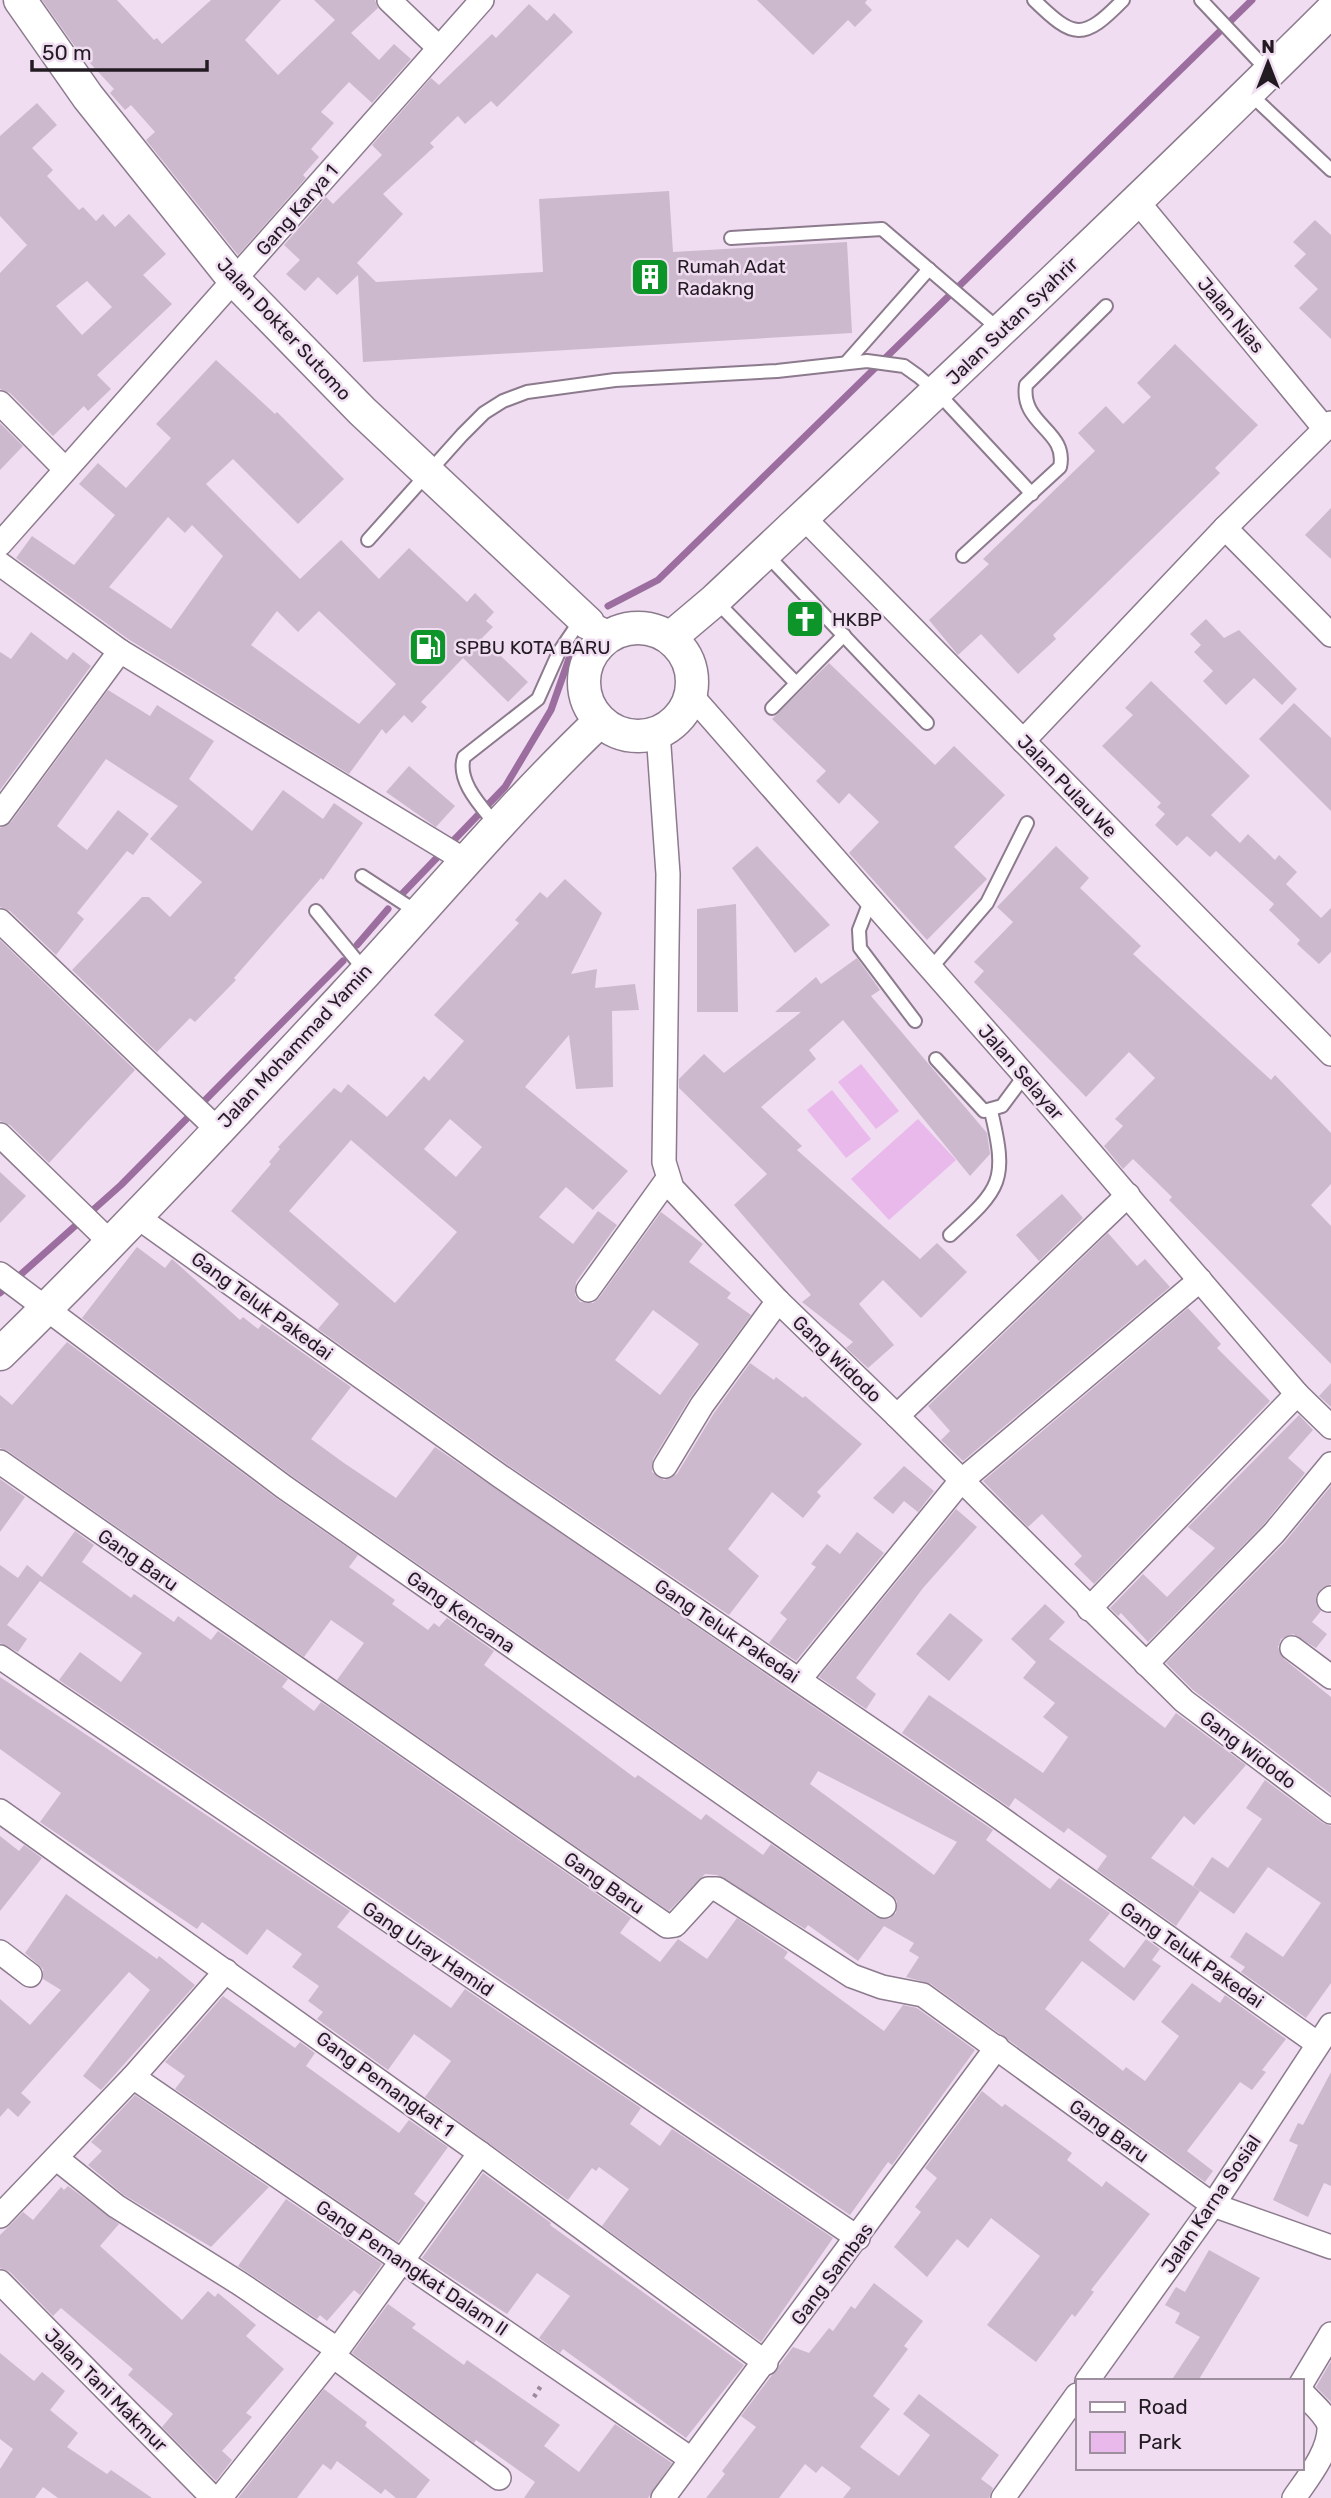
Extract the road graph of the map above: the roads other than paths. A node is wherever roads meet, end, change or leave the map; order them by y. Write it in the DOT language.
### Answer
graph roads {
  1 [pos="20,0"];
  2 [pos="389,0"];
  3 [pos="482,0"];
  4 [pos="1034,0"];
  5 [pos="1123,0"];
  6 [pos="1201,0"];
  7 [pos="1331,11"];
  8 [pos="438,47"];
  9 [pos="1259,83"];
  10 [pos="1331,170"];
  11 [pos="1138,202"];
  12 [pos="731,238"];
  13 [pos="929,269"];
  14 [pos="235,281"];
  15 [pos="1106,306"];
  16 [pos="1001,331"];
  17 [pos="846,363"];
  18 [pos="937,392"];
  19 [pos="0,404"];
  20 [pos="1328,426"];
  21 [pos="65,469"];
  22 [pos="428,474"];
  23 [pos="1032,494"];
  24 [pos="803,517"];
  25 [pos="1225,528"];
  26 [pos="368,540"];
  27 [pos="0,543"];
  28 [pos="765,553"];
  29 [pos="963,556"];
  30 [pos="0,564"];
  31 [pos="715,600"];
  32 [pos="595,630"];
  33 [pos="844,635"];
  34 [pos="1331,635"];
  35 [pos="679,637"];
  36 [pos="120,650"];
  37 [pos="796,683"];
  38 [pos="696,708"];
  39 [pos="772,708"];
  40 [pos="593,723"];
  41 [pos="927,723"];
  42 [pos="1023,741"];
  43 [pos="656,742"];
  44 [pos="0,814"];
  45 [pos="1027,823"];
  46 [pos="496,826"];
  47 [pos="465,861"];
  48 [pos="362,876"];
  49 [pos="871,900"];
  50 [pos="316,911"];
  51 [pos="419,913"];
  52 [pos="0,921"];
  53 [pos="931,968"];
  54 [pos="366,972"];
  55 [pos="915,1021"];
  56 [pos="1331,1055"];
  57 [pos="936,1059"];
  58 [pos="1025,1075"];
  59 [pos="991,1111"];
  60 [pos="217,1129"];
  61 [pos="0,1135"];
  62 [pos="667,1180"];
  63 [pos="1128,1195"];
  64 [pos="136,1216"];
  65 [pos="950,1235"];
  66 [pos="109,1241"];
  67 [pos="0,1274"];
  68 [pos="1200,1280"];
  69 [pos="588,1290"];
  70 [pos="778,1301"];
  71 [pos="44,1309"];
  72 [pos="0,1353"];
  73 [pos="1297,1394"];
  74 [pos="897,1416"];
  75 [pos="1331,1427"];
  76 [pos="0,1462"];
  77 [pos="1331,1464"];
  78 [pos="666,1466"];
  79 [pos="960,1482"];
  80 [pos="1089,1609"];
  81 [pos="1292,1648"];
  82 [pos="0,1657"];
  83 [pos="1146,1664"];
  84 [pos="1331,1677"];
  85 [pos="799,1680"];
  86 [pos="0,1811"];
  87 [pos="1331,1812"];
  88 [pos="884,1906"];
  89 [pos="0,1952"];
  90 [pos="226,1971"];
  91 [pos="30,1975"];
  92 [pos="1325,2035"];
  93 [pos="997,2047"];
  94 [pos="133,2077"];
  95 [pos="480,2153"];
  96 [pos="57,2158"];
  97 [pos="1213,2205"];
  98 [pos="0,2216"];
  99 [pos="858,2238"];
  100 [pos="1331,2247"];
  101 [pos="403,2262"];
  102 [pos="0,2282"];
  103 [pos="1331,2334"];
  104 [pos="335,2353"];
  105 [pos="766,2362"];
  106 [pos="1088,2379"];
  107 [pos="1303,2381"];
  108 [pos="1303,2393"];
  109 [pos="1076,2396"];
  110 [pos="691,2459"];
  111 [pos="499,2478"];
  112 [pos="213,2498"];
  113 [pos="220,2498"];
  114 [pos="663,2498"];
  115 [pos="1003,2498"];
  116 [pos="1294,2498"];
  1 -- 14 [label="street, Jalan Dokter Sutomo"];
  2 -- 8 [label="street"];
  3 -- 8 [label="street, Gang Karya 1"];
  4 -- 5 [label="lane"];
  6 -- 9 [label="lane"];
  7 -- 9 [label="street, Jalan Sutan Syahrir"];
  8 -- 14 [label="street, Gang Karya 1"];
  9 -- 10 [label="lane"];
  9 -- 11 [label="street, Jalan Sutan Syahrir"];
  11 -- 16 [label="street, Jalan Sutan Syahrir"];
  11 -- 20 [label="street, Jalan Nias"];
  12 -- 13 [label="lane"];
  13 -- 16 [label="lane"];
  13 -- 17 [label="lane"];
  14 -- 21 [label="street, Gang Karya 1"];
  14 -- 22 [label="street, Jalan Dokter Sutomo"];
  15 -- 23 [label="lane"];
  16 -- 18 [label="street, Jalan Sutan Syahrir"];
  17 -- 18 [label="lane"];
  17 -- 22 [label="lane"];
  18 -- 23 [label="lane"];
  18 -- 24 [label="street, Jalan Sutan Syahrir"];
  19 -- 21 [label="street"];
  20 -- 25 [label="street"];
  21 -- 27 [label="street, Gang Karya 1"];
  22 -- 26 [label="lane"];
  22 -- 32 [label="street, Jalan Dokter Sutomo"];
  23 -- 29 [label="lane"];
  24 -- 28 [label="street, Jalan Sutan Syahrir"];
  24 -- 42 [label="street, Jalan Pulau We"];
  25 -- 34 [label="street"];
  25 -- 42 [label="street"];
  28 -- 31 [label="street, Jalan Sutan Syahrir"];
  28 -- 33 [label="lane"];
  30 -- 36 [label="street"];
  31 -- 35 [label="street, Jalan Sutan Syahrir"];
  31 -- 37 [label="lane"];
  32 -- 35 [label="street"];
  32 -- 40 [label="street"];
  32 -- 46 [label="lane"];
  33 -- 37 [label="lane"];
  33 -- 41 [label="lane"];
  35 -- 38 [label="street"];
  36 -- 44 [label="street"];
  36 -- 47 [label="street"];
  37 -- 39 [label="lane"];
  38 -- 43 [label="street"];
  38 -- 49 [label="street, Jalan Selayar"];
  40 -- 43 [label="street"];
  40 -- 46 [label="street, Jalan Mohammad Yamin"];
  42 -- 56 [label="street, Jalan Pulau We"];
  43 -- 62 [label="street"];
  45 -- 53 [label="lane"];
  46 -- 47 [label="street, Jalan Mohammad Yamin"];
  47 -- 51 [label="street, Jalan Mohammad Yamin"];
  48 -- 51 [label="lane"];
  49 -- 53 [label="street, Jalan Selayar"];
  49 -- 55 [label="lane"];
  50 -- 54 [label="lane"];
  51 -- 54 [label="street, Jalan Mohammad Yamin"];
  52 -- 60 [label="street"];
  53 -- 58 [label="street, Jalan Selayar"];
  54 -- 60 [label="street, Jalan Mohammad Yamin"];
  57 -- 59 [label="lane"];
  58 -- 59 [label="lane"];
  58 -- 63 [label="street, Jalan Selayar"];
  59 -- 65 [label="lane"];
  60 -- 64 [label="street, Jalan Mohammad Yamin"];
  61 -- 66 [label="street"];
  62 -- 69 [label="street"];
  62 -- 70 [label="street, Gang Widodo"];
  63 -- 68 [label="street, Jalan Selayar"];
  63 -- 74 [label="street"];
  64 -- 66 [label="street, Jalan Mohammad Yamin"];
  64 -- 85 [label="street, Gang Teluk Pakedai"];
  66 -- 71 [label="street, Jalan Mohammad Yamin"];
  67 -- 71 [label="street, Gang Kencana"];
  68 -- 73 [label="street, Jalan Selayar"];
  68 -- 79 [label="street"];
  70 -- 74 [label="street, Gang Widodo"];
  70 -- 78 [label="street"];
  71 -- 72 [label="street, Jalan Mohammad Yamin"];
  71 -- 88 [label="street, Gang Kencana"];
  73 -- 75 [label="street, Jalan Selayar"];
  73 -- 80 [label="street"];
  74 -- 79 [label="street, Gang Widodo"];
  76 -- 93 [label="street, Gang Baru"];
  77 -- 83 [label="street"];
  79 -- 80 [label="street, Gang Widodo"];
  79 -- 85 [label="street"];
  80 -- 83 [label="street, Gang Widodo"];
  81 -- 84 [label="street"];
  82 -- 99 [label="street, Gang Uray Hamid"];
  83 -- 87 [label="street, Gang Widodo"];
  85 -- 92 [label="street, Gang Teluk Pakedai"];
  86 -- 90 [label="street, Gang Pemangkat 1"];
  89 -- 91 [label="street"];
  90 -- 94 [label="street"];
  90 -- 95 [label="street, Gang Pemangkat 1"];
  92 -- 97 [label="street, Jalan Karna Sosial"];
  93 -- 97 [label="street, Gang Baru"];
  93 -- 99 [label="street, Gang Sambas"];
  94 -- 96 [label="street"];
  94 -- 101 [label="street, Gang Pemangkat Dalam II"];
  95 -- 101 [label="street"];
  95 -- 105 [label="street, Gang Pemangkat 1"];
  96 -- 98 [label="street"];
  96 -- 104 [label="street"];
  97 -- 100 [label="street, Gang Baru"];
  97 -- 106 [label="street, Jalan Karna Sosial"];
  99 -- 105 [label="street, Gang Sambas"];
  101 -- 104 [label="street"];
  101 -- 110 [label="street, Gang Pemangkat Dalam II"];
  102 -- 112 [label="street, Jalan Tani Makmur"];
  103 -- 107 [label="street"];
  104 -- 111 [label="street"];
  104 -- 113 [label="street"];
  105 -- 110 [label="street, Gang Sambas"];
  108 -- 116 [label="street"];
  109 -- 115 [label="street"];
  110 -- 114 [label="street, Gang Sambas"];
}
